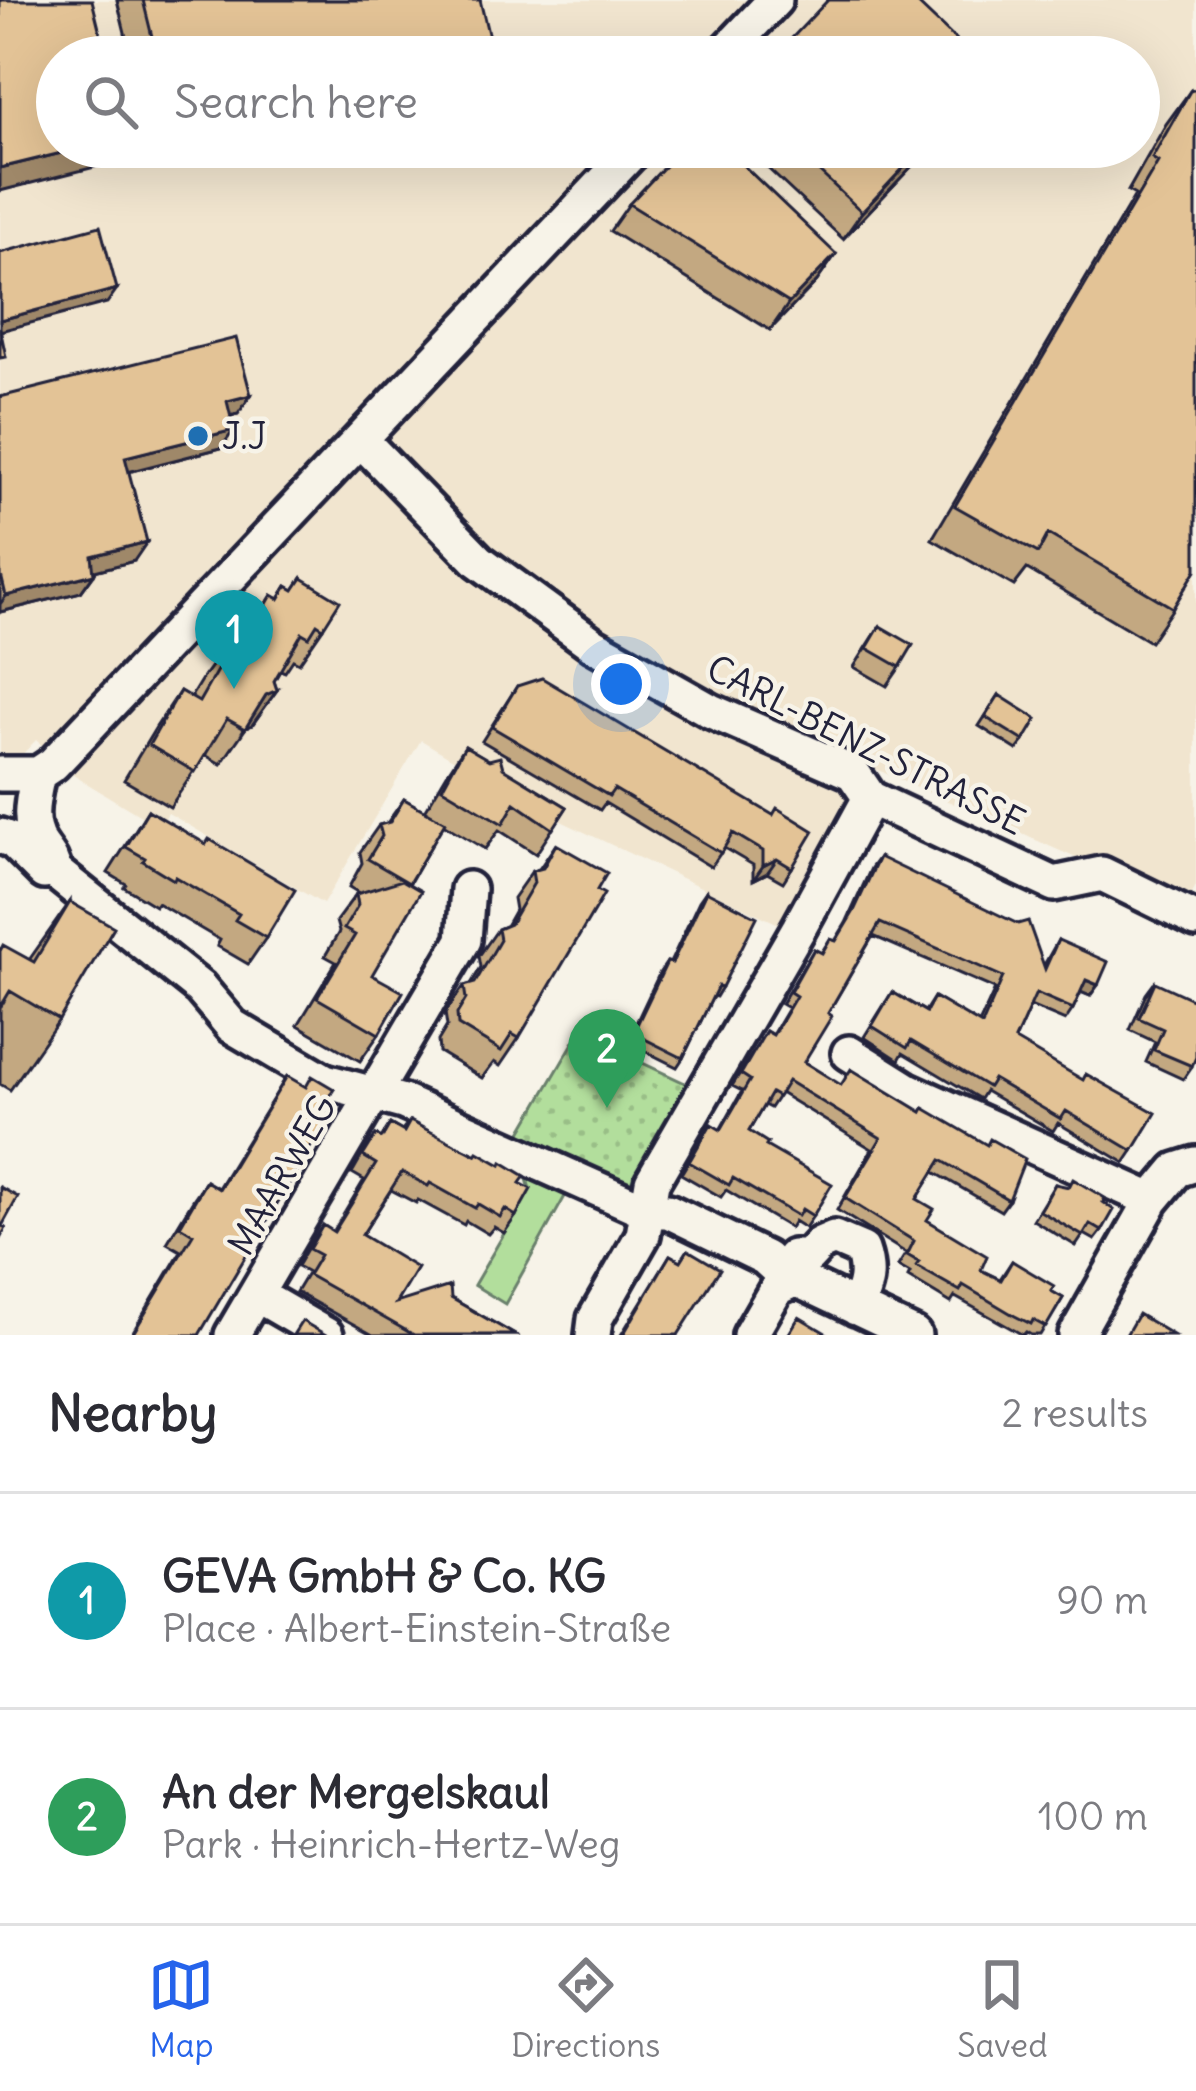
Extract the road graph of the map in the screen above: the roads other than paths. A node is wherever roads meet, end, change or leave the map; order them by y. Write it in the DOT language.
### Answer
graph roads {
  1 [pos="775,0"];
  2 [pos="742,36"];
  3 [pos="617,168"];
  4 [pos="361,440"];
  5 [pos="0,774"];
  6 [pos="38,774"];
  7 [pos="870,798"];
  8 [pos="0,836"];
  9 [pos="54,871"];
  10 [pos="469,889"];
  11 [pos="1196,920"];
  12 [pos="849,1053"];
  13 [pos="374,1094"];
  14 [pos="1196,1164"];
  15 [pos="1153,1200"];
  16 [pos="647,1211"];
  17 [pos="787,1274"];
  18 [pos="257,1295"];
  19 [pos="856,1308"];
  20 [pos="232,1335"];
  21 [pos="326,1335"];
  22 [pos="593,1335"];
  23 [pos="750,1335"];
  24 [pos="914,1335"];
  25 [pos="1076,1335"];
  1 -- 2 [label="street"];
  3 -- 4 [label="street"];
  4 -- 6 [label="street"];
  4 -- 7 [label="street, CARL-BENZ-STRASSE"];
  5 -- 6 [label="street"];
  6 -- 9 [label="street"];
  7 -- 11 [label="street, CARL-BENZ-STRASSE"];
  7 -- 16 [label="street"];
  8 -- 9 [label="street"];
  9 -- 13 [label="street"];
  10 -- 13 [label="street, MAARWEG"];
  12 -- 15 [label="street"];
  13 -- 16 [label="street"];
  13 -- 18 [label="street, MAARWEG"];
  14 -- 15 [label="street"];
  15 -- 25 [label="street"];
  16 -- 17 [label="street"];
  16 -- 22 [label="street"];
  17 -- 19 [label="street"];
  17 -- 19 [label="street"];
  17 -- 23 [label="street"];
  18 -- 20 [label="street, MAARWEG"];
  18 -- 21 [label="street, MAARWEG"];
  19 -- 24 [label="street"];
}
